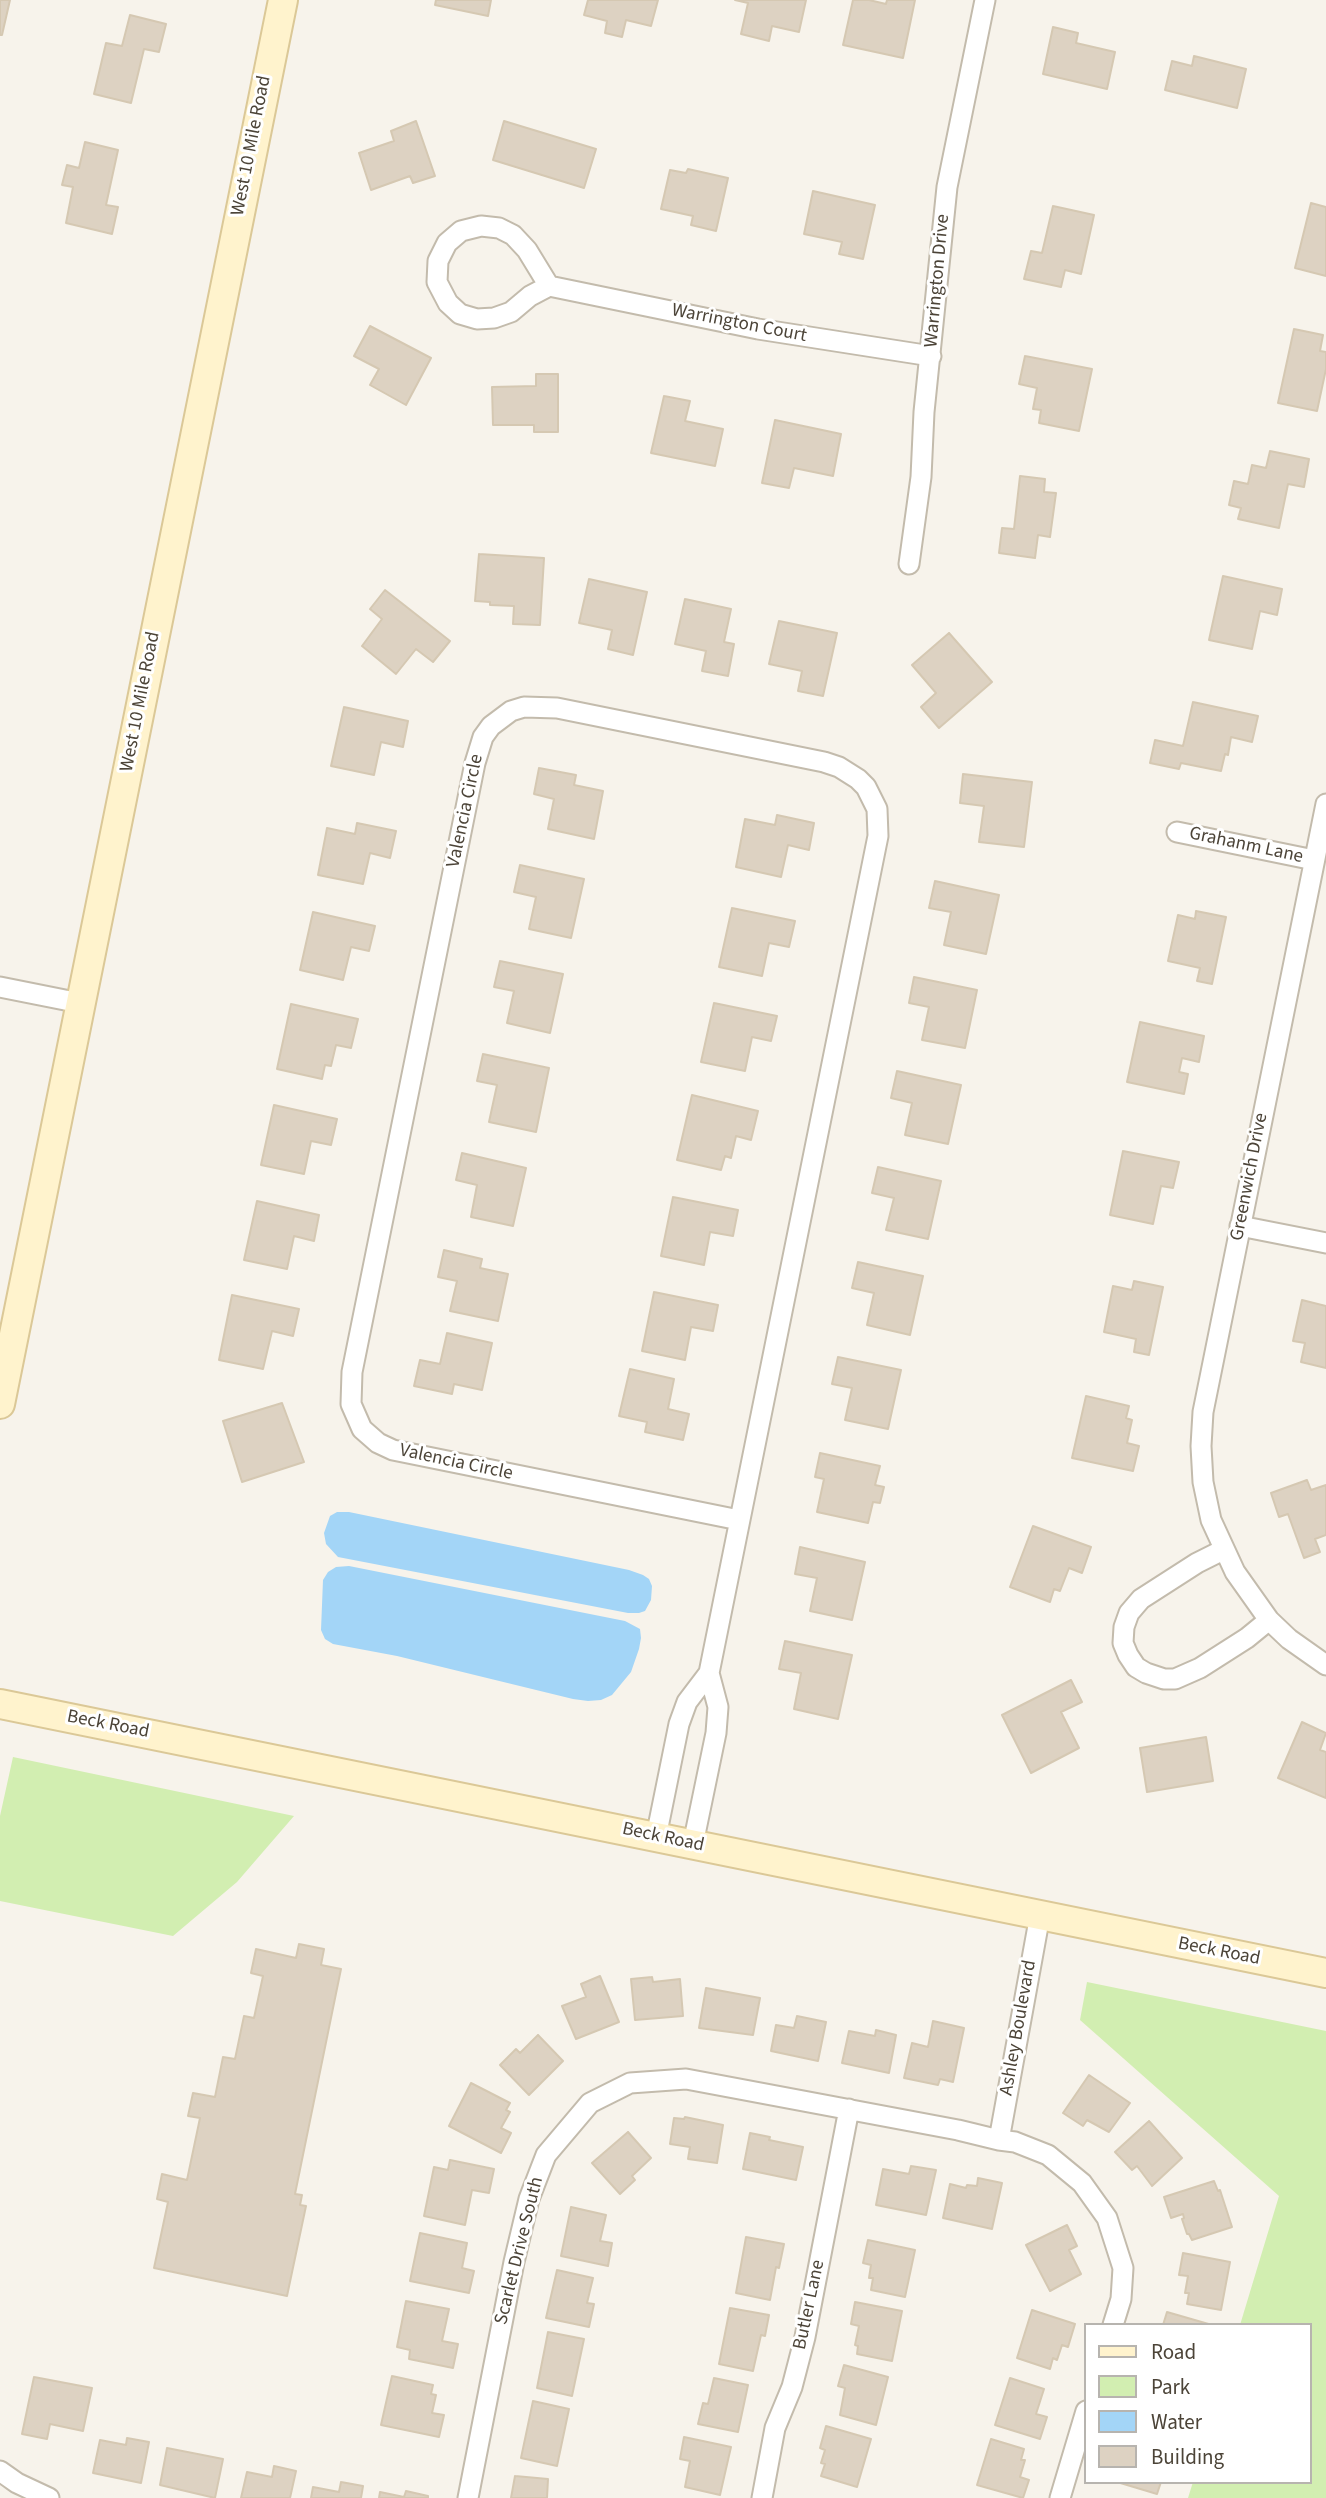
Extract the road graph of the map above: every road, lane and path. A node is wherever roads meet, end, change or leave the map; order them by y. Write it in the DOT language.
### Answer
graph roads {
  1 [pos="283,0"];
  2 [pos="985,0"];
  3 [pos="549,286"];
  4 [pos="931,356"];
  5 [pos="909,565"];
  6 [pos="1326,804"];
  7 [pos="1177,832"];
  8 [pos="1314,860"];
  9 [pos="0,986"];
  10 [pos="80,1003"];
  11 [pos="1240,1226"];
  12 [pos="1326,1243"];
  13 [pos="0,1404"];
  14 [pos="739,1520"];
  15 [pos="1223,1550"];
  16 [pos="1269,1620"];
  17 [pos="1326,1665"];
  18 [pos="709,1673"];
  19 [pos="0,1704"];
  20 [pos="656,1837"];
  21 [pos="693,1844"];
  22 [pos="1040,1915"];
  23 [pos="1326,1973"];
  24 [pos="849,2109"];
  25 [pos="999,2140"];
  26 [pos="1114,2323"];
  27 [pos="1084,2418"];
  28 [pos="0,2471"];
  29 [pos="48,2498"];
  30 [pos="468,2498"];
  31 [pos="762,2498"];
  32 [pos="1060,2498"];
  1 -- 10 [label="main road, West 10 Mile Road"];
  2 -- 4 [label="street, Warrington Drive"];
  3 -- 3 [label="street"];
  3 -- 4 [label="street, Warrington Court"];
  4 -- 5 [label="street, Warrington Drive"];
  6 -- 8 [label="street, Greenwich Drive"];
  7 -- 8 [label="street, Grahanm Lane"];
  8 -- 11 [label="street, Greenwich Drive"];
  9 -- 10 [label="street"];
  10 -- 13 [label="main road, West 10 Mile Road"];
  11 -- 12 [label="street"];
  11 -- 15 [label="street, Greenwich Drive"];
  14 -- 14 [label="street, Valencia Circle"];
  14 -- 18 [label="street, Valencia Circle"];
  15 -- 16 [label="street, Greenwich Drive"];
  15 -- 16 [label="street"];
  16 -- 17 [label="street, Greenwich Drive"];
  18 -- 20 [label="street, Valencia Circle"];
  18 -- 21 [label="street, Valencia Circle"];
  19 -- 20 [label="main road, Beck Road"];
  20 -- 21 [label="main road, Beck Road"];
  21 -- 22 [label="main road, Beck Road"];
  22 -- 23 [label="main road, Beck Road"];
  22 -- 25 [label="street, Ashley Boulevard"];
  24 -- 25 [label="street, Scarlet Drive South"];
  24 -- 30 [label="street, Scarlet Drive South"];
  24 -- 31 [label="street, Butler Lane"];
  25 -- 26 [label="street, Scarlet Drive South"];
  27 -- 32 [label="street"];
  28 -- 29 [label="street"];
}
